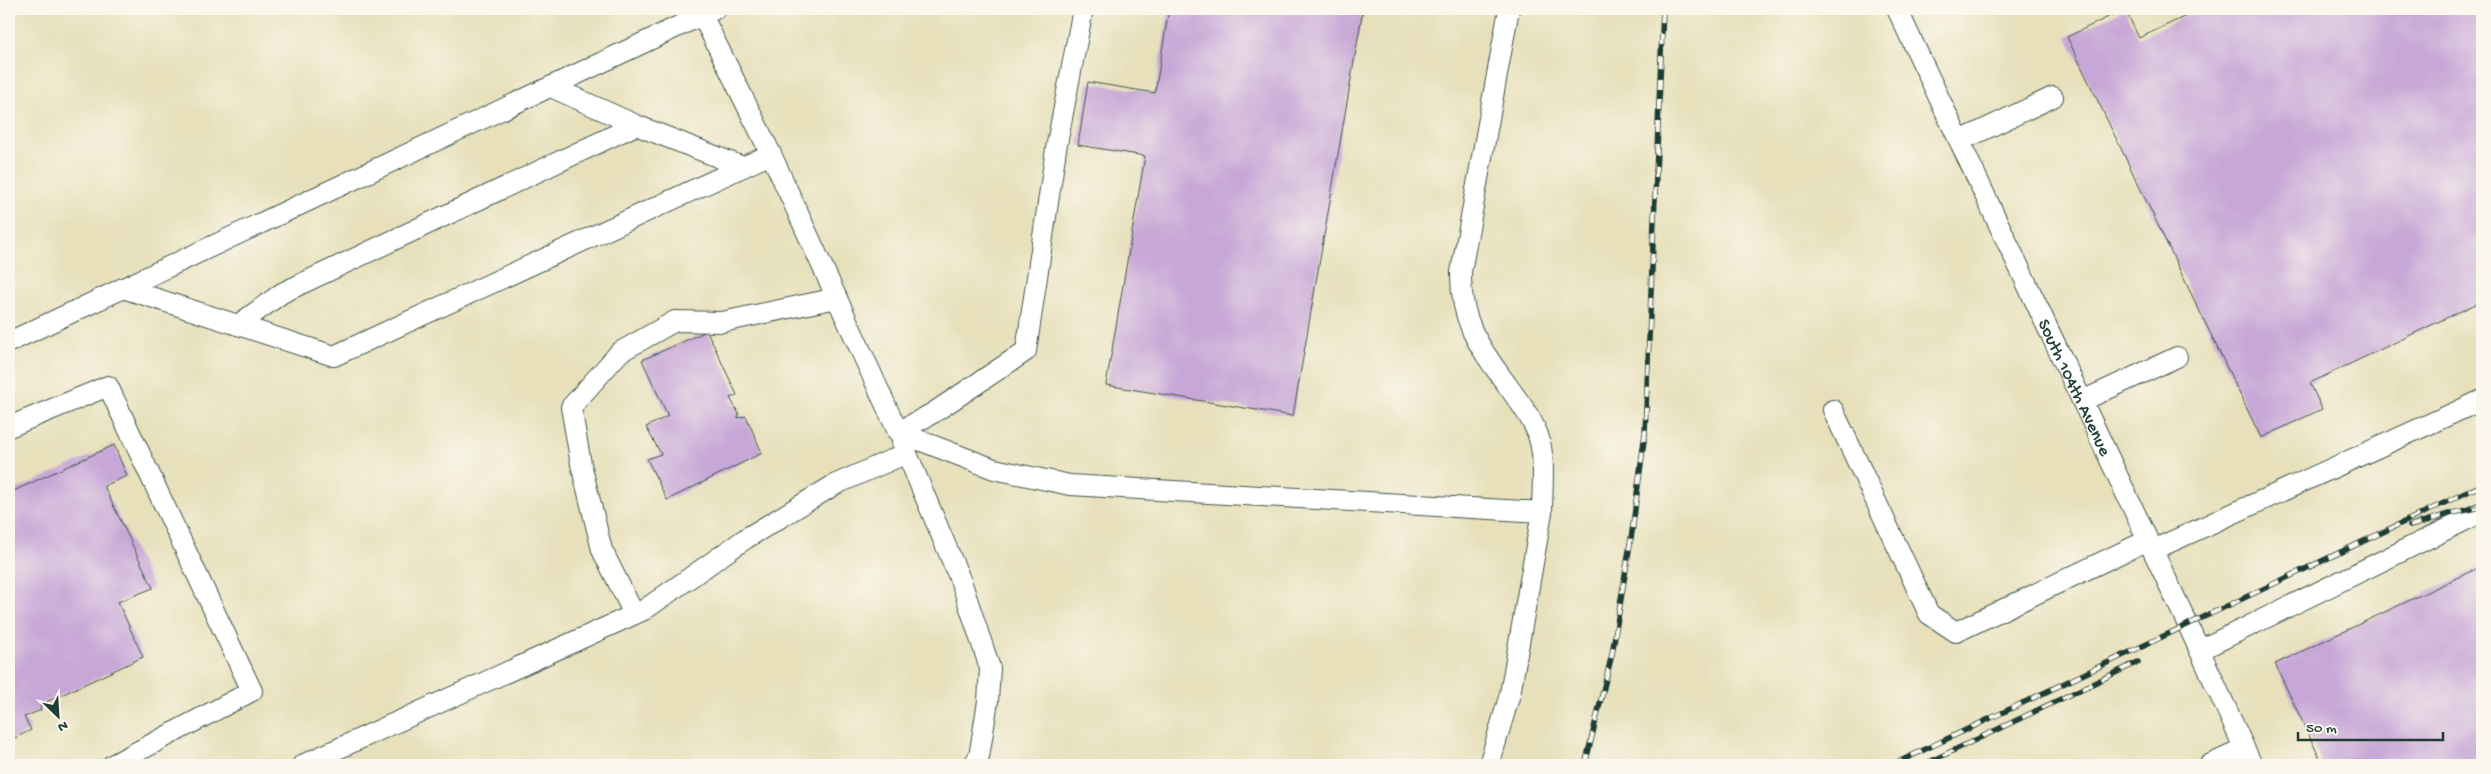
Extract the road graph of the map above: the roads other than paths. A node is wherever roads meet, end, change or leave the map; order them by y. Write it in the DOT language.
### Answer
graph roads {
  1 [pos="1083,9"];
  2 [pos="1509,9"];
  3 [pos="1897,9"];
  4 [pos="708,12"];
  5 [pos="551,87"];
  6 [pos="2053,97"];
  7 [pos="636,125"];
  8 [pos="1960,142"];
  9 [pos="771,154"];
  10 [pos="743,167"];
  11 [pos="123,288"];
  12 [pos="837,298"];
  13 [pos="238,325"];
  14 [pos="9,342"];
  15 [pos="2178,357"];
  16 [pos="2482,400"];
  17 [pos="2082,401"];
  18 [pos="1833,410"];
  19 [pos="9,427"];
  20 [pos="898,432"];
  21 [pos="906,453"];
  22 [pos="1542,512"];
  23 [pos="2482,512"];
  24 [pos="2150,545"];
  25 [pos="634,614"];
  26 [pos="2200,650"];
  27 [pos="2248,757"];
  28 [pos="980,763"];
  29 [pos="112,765"];
  30 [pos="302,765"];
  31 [pos="1489,765"];
  32 [pos="2209,765"];
  1 -- 20 [label="street"];
  2 -- 22 [label="street"];
  3 -- 8 [label="street, South 104th Avenue"];
  4 -- 5 [label="street"];
  4 -- 9 [label="street"];
  5 -- 7 [label="street"];
  5 -- 11 [label="street"];
  6 -- 8 [label="street"];
  7 -- 10 [label="street"];
  7 -- 13 [label="street"];
  8 -- 17 [label="street, South 104th Avenue"];
  9 -- 10 [label="street"];
  9 -- 12 [label="street"];
  10 -- 13 [label="street"];
  11 -- 13 [label="street"];
  11 -- 14 [label="street"];
  12 -- 20 [label="street"];
  12 -- 25 [label="street"];
  15 -- 17 [label="street"];
  16 -- 24 [label="street"];
  17 -- 24 [label="street, South 104th Avenue"];
  18 -- 24 [label="street"];
  19 -- 29 [label="street"];
  20 -- 21 [label="street"];
  20 -- 22 [label="street"];
  21 -- 25 [label="street"];
  21 -- 28 [label="street"];
  22 -- 31 [label="street"];
  23 -- 26 [label="street"];
  24 -- 26 [label="street, South 104th Avenue"];
  25 -- 30 [label="street"];
  26 -- 27 [label="street, South 104th Avenue"];
  27 -- 32 [label="street"];
}
